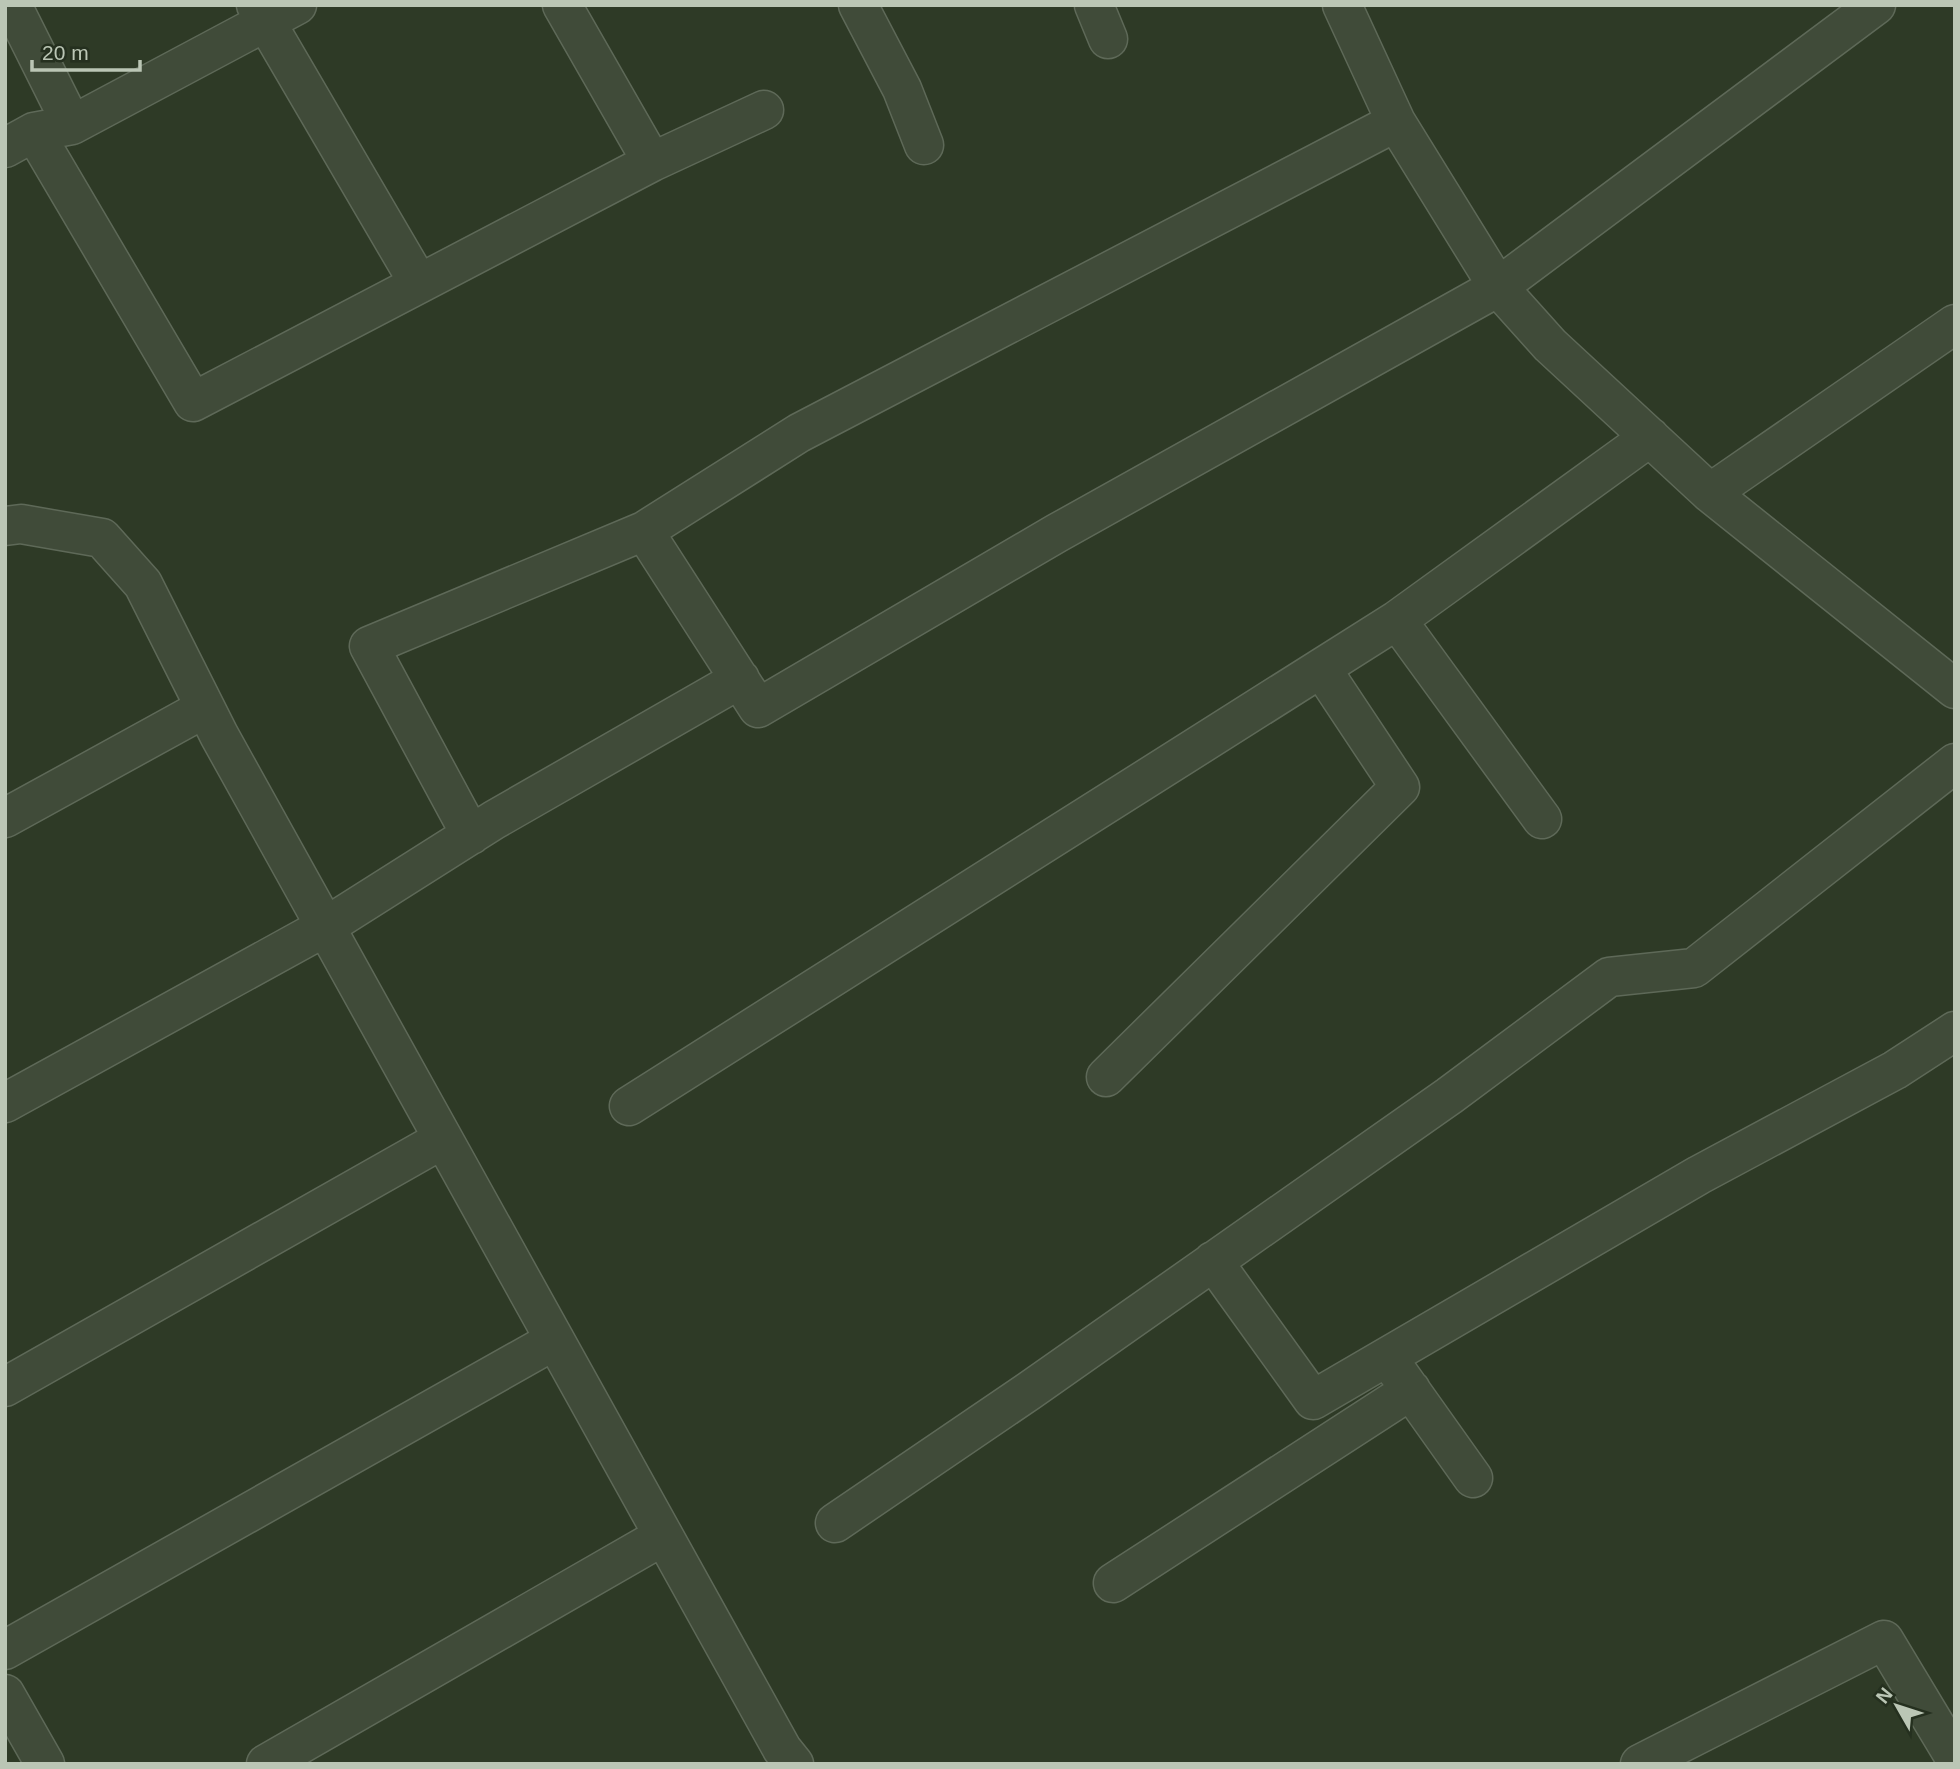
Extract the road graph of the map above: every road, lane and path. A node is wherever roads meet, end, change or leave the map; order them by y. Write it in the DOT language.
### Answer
graph roads {
  1 [pos="12,5"];
  2 [pos="297,5"];
  3 [pos="562,5"];
  4 [pos="858,5"];
  5 [pos="1342,5"];
  6 [pos="1876,5"];
  7 [pos="260,14"];
  8 [pos="764,110"];
  9 [pos="1396,122"];
  10 [pos="72,125"];
  11 [pos="19,140"];
  12 [pos="924,145"];
  13 [pos="652,162"];
  14 [pos="418,282"];
  15 [pos="1498,286"];
  16 [pos="1955,324"];
  17 [pos="1650,437"];
  18 [pos="1710,493"];
  19 [pos="5,526"];
  20 [pos="644,531"];
  21 [pos="1397,620"];
  22 [pos="1321,668"];
  23 [pos="740,679"];
  24 [pos="1951,680"];
  25 [pos="205,708"];
  26 [pos="1955,763"];
  27 [pos="5,818"];
  28 [pos="1542,818"];
  29 [pos="471,835"];
  30 [pos="325,927"];
  31 [pos="1955,1031"];
  32 [pos="1106,1077"];
  33 [pos="5,1103"];
  34 [pos="629,1106"];
  35 [pos="443,1139"];
  36 [pos="1213,1261"];
  37 [pos="555,1340"];
  38 [pos="1387,1357"];
  39 [pos="5,1387"];
  40 [pos="1411,1390"];
  41 [pos="1473,1478"];
  42 [pos="835,1523"];
  43 [pos="663,1536"];
  44 [pos="1113,1583"];
  45 [pos="5,1650"];
  46 [pos="5,1694"];
  47 [pos="1955,1758"];
  48 [pos="789,1762"];
  49 [pos="45,1764"];
  50 [pos="265,1764"];
  51 [pos="1640,1764"];
  1 -- 10 [label="street"];
  2 -- 7 [label="street"];
  3 -- 13 [label="street"];
  4 -- 12 [label="street"];
  5 -- 9 [label="street"];
  6 -- 15 [label="street"];
  7 -- 10 [label="street"];
  7 -- 14 [label="street"];
  8 -- 13 [label="street"];
  9 -- 15 [label="street"];
  9 -- 20 [label="street"];
  10 -- 11 [label="street"];
  11 -- 14 [label="street"];
  13 -- 14 [label="street"];
  15 -- 17 [label="street"];
  15 -- 23 [label="street"];
  16 -- 18 [label="street"];
  17 -- 18 [label="street"];
  17 -- 21 [label="street"];
  18 -- 24 [label="street"];
  19 -- 25 [label="street"];
  20 -- 23 [label="street"];
  20 -- 29 [label="street"];
  21 -- 22 [label="street"];
  21 -- 28 [label="street"];
  22 -- 32 [label="street"];
  22 -- 34 [label="street"];
  23 -- 29 [label="street"];
  25 -- 27 [label="street"];
  25 -- 30 [label="street"];
  26 -- 36 [label="street"];
  29 -- 30 [label="street"];
  30 -- 33 [label="street"];
  30 -- 35 [label="street"];
  31 -- 38 [label="street"];
  35 -- 37 [label="street"];
  35 -- 39 [label="street"];
  36 -- 38 [label="street"];
  36 -- 42 [label="street"];
  37 -- 43 [label="street"];
  37 -- 45 [label="street"];
  38 -- 40 [label="street"];
  40 -- 41 [label="street"];
  40 -- 44 [label="street"];
  43 -- 48 [label="street"];
  43 -- 50 [label="street"];
  46 -- 49 [label="street"];
  47 -- 51 [label="street"];
}
